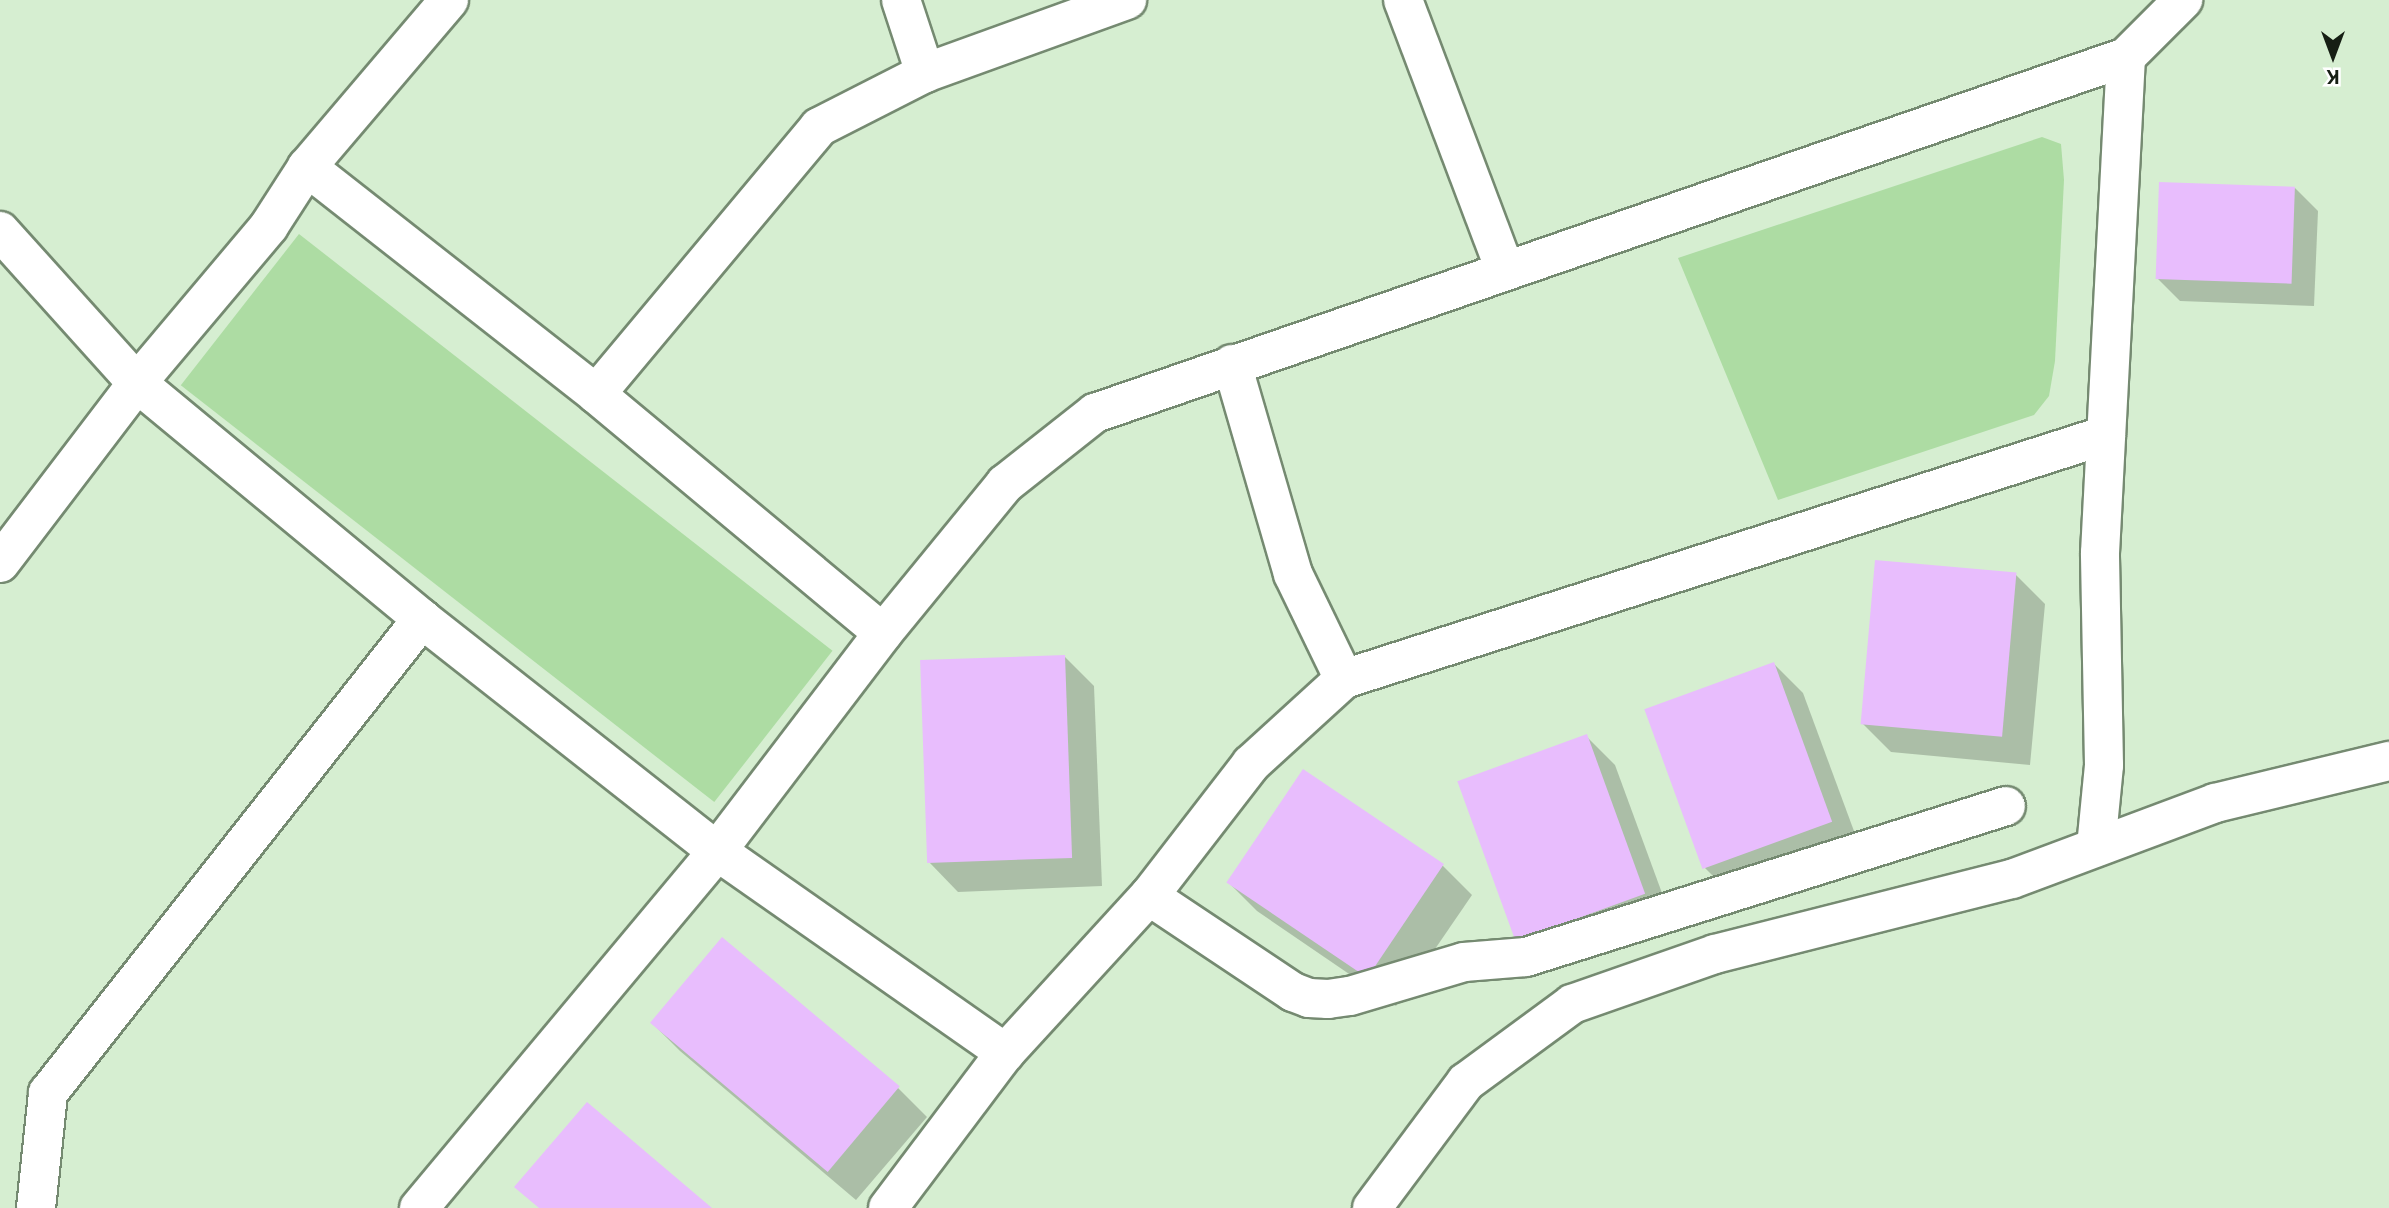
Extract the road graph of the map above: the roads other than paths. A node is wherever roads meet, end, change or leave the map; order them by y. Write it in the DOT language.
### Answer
graph roads {
  1 [pos="449,0"];
  2 [pos="901,0"];
  3 [pos="1127,0"];
  4 [pos="1403,0"];
  5 [pos="2183,0"];
  6 [pos="2126,57"];
  7 [pos="925,73"];
  8 [pos="307,167"];
  9 [pos="0,231"];
  10 [pos="1505,270"];
  11 [pos="1232,364"];
  12 [pos="137,383"];
  13 [pos="596,394"];
  14 [pos="2106,435"];
  15 [pos="0,563"];
  16 [pos="422,619"];
  17 [pos="883,634"];
  18 [pos="1344,679"];
  19 [pos="2389,761"];
  20 [pos="2006,806"];
  21 [pos="2096,847"];
  22 [pos="717,851"];
  23 [pos="1149,896"];
  24 [pos="1005,1053"];
  25 [pos="36,1208"];
  26 [pos="419,1208"];
  27 [pos="888,1208"];
  28 [pos="1372,1208"];
  1 -- 8 [label="street"];
  2 -- 7 [label="street"];
  3 -- 7 [label="street"];
  4 -- 10 [label="street"];
  5 -- 6 [label="street"];
  6 -- 10 [label="street"];
  6 -- 14 [label="street"];
  7 -- 13 [label="street"];
  8 -- 12 [label="street"];
  8 -- 13 [label="street"];
  9 -- 12 [label="street"];
  10 -- 11 [label="street"];
  11 -- 17 [label="street"];
  11 -- 18 [label="street"];
  12 -- 15 [label="street"];
  12 -- 16 [label="street"];
  13 -- 17 [label="street"];
  14 -- 18 [label="street"];
  14 -- 21 [label="street"];
  16 -- 22 [label="street"];
  16 -- 25 [label="street"];
  17 -- 22 [label="street"];
  18 -- 23 [label="street"];
  19 -- 21 [label="street"];
  20 -- 23 [label="street"];
  21 -- 28 [label="street"];
  22 -- 24 [label="street"];
  22 -- 26 [label="street"];
  23 -- 24 [label="street"];
  24 -- 27 [label="street"];
}
